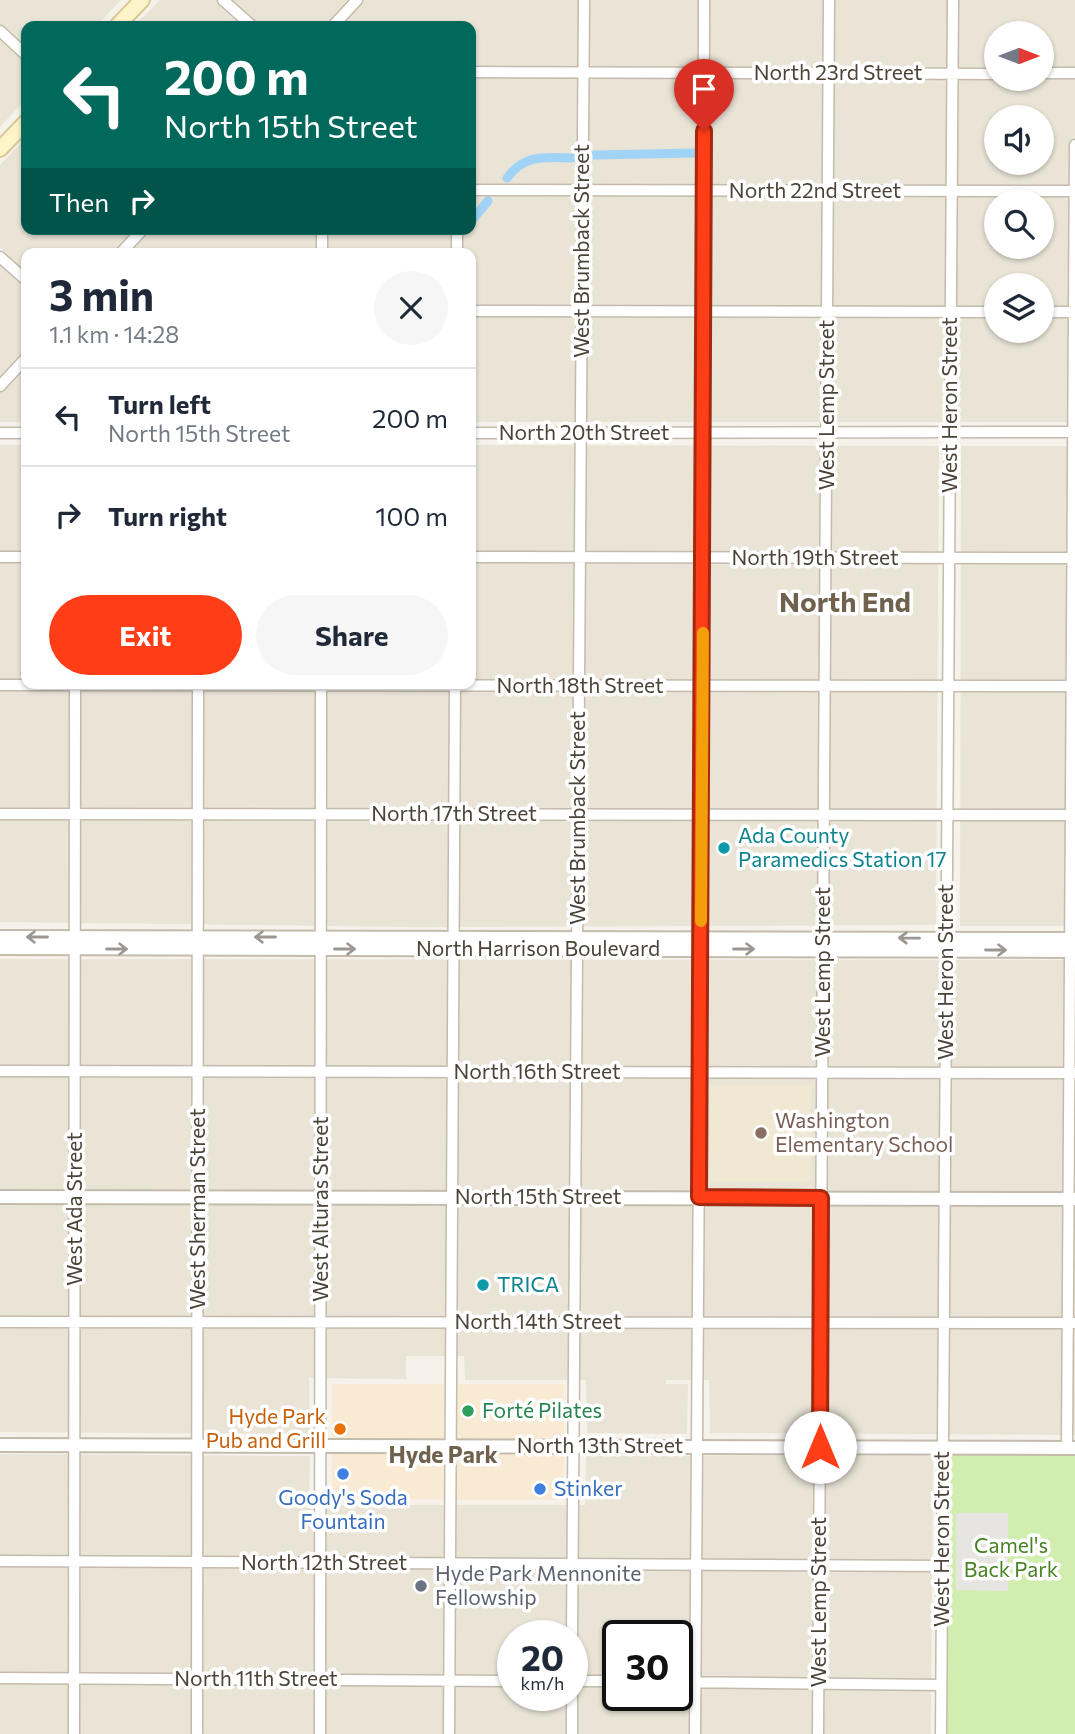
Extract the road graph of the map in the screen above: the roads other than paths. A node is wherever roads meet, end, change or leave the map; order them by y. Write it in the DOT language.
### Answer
graph roads {
  1 [pos="142,0"];
  2 [pos="223,0"];
  3 [pos="357,0"];
  4 [pos="584,0"];
  5 [pos="704,0"];
  6 [pos="829,0"];
  7 [pos="953,0"];
  8 [pos="122,21"];
  9 [pos="246,21"];
  10 [pos="337,21"];
  11 [pos="0,31"];
  12 [pos="21,50"];
  13 [pos="476,72"];
  14 [pos="583,72"];
  15 [pos="704,73"];
  16 [pos="829,73"];
  17 [pos="1054,73"];
  18 [pos="1075,73"];
  19 [pos="953,74"];
  20 [pos="984,74"];
  21 [pos="21,127"];
  22 [pos="1075,145"];
  23 [pos="0,149"];
  24 [pos="476,190"];
  25 [pos="582,190"];
  26 [pos="704,190"];
  27 [pos="828,191"];
  28 [pos="952,191"];
  29 [pos="1075,191"];
  30 [pos="0,257"];
  31 [pos="21,276"];
  32 [pos="476,311"];
  33 [pos="581,311"];
  34 [pos="703,311"];
  35 [pos="827,312"];
  36 [pos="951,312"];
  37 [pos="984,312"];
  38 [pos="1054,312"];
  39 [pos="1074,312"];
  40 [pos="21,363"];
  41 [pos="0,386"];
  42 [pos="950,432"];
  43 [pos="1074,432"];
  44 [pos="0,433"];
  45 [pos="21,433"];
  46 [pos="476,433"];
  47 [pos="580,433"];
  48 [pos="703,433"];
  49 [pos="826,433"];
  50 [pos="0,557"];
  51 [pos="21,557"];
  52 [pos="949,557"];
  53 [pos="476,558"];
  54 [pos="580,558"];
  55 [pos="703,558"];
  56 [pos="825,558"];
  57 [pos="1074,558"];
  58 [pos="0,685"];
  59 [pos="21,685"];
  60 [pos="476,685"];
  61 [pos="948,685"];
  62 [pos="579,686"];
  63 [pos="1073,686"];
  64 [pos="703,687"];
  65 [pos="825,687"];
  66 [pos="75,689"];
  67 [pos="198,689"];
  68 [pos="321,689"];
  69 [pos="455,689"];
  70 [pos="0,814"];
  71 [pos="75,814"];
  72 [pos="198,814"];
  73 [pos="321,814"];
  74 [pos="454,814"];
  75 [pos="578,814"];
  76 [pos="702,815"];
  77 [pos="824,815"];
  78 [pos="1073,815"];
  79 [pos="947,816"];
  80 [pos="0,937"];
  81 [pos="76,943"];
  82 [pos="198,943"];
  83 [pos="321,943"];
  84 [pos="453,943"];
  85 [pos="577,943"];
  86 [pos="701,944"];
  87 [pos="823,944"];
  88 [pos="946,944"];
  89 [pos="1072,945"];
  90 [pos="0,948"];
  91 [pos="0,1071"];
  92 [pos="75,1071"];
  93 [pos="198,1071"];
  94 [pos="321,1072"];
  95 [pos="453,1072"];
  96 [pos="576,1072"];
  97 [pos="700,1072"];
  98 [pos="822,1072"];
  99 [pos="946,1073"];
  100 [pos="1072,1073"];
  101 [pos="0,1197"];
  102 [pos="75,1197"];
  103 [pos="198,1197"];
  104 [pos="321,1197"];
  105 [pos="452,1197"];
  106 [pos="575,1197"];
  107 [pos="699,1197"];
  108 [pos="821,1198"];
  109 [pos="945,1199"];
  110 [pos="1072,1199"];
  111 [pos="0,1322"];
  112 [pos="75,1322"];
  113 [pos="198,1322"];
  114 [pos="320,1322"];
  115 [pos="452,1322"];
  116 [pos="574,1322"];
  117 [pos="698,1322"];
  118 [pos="820,1323"];
  119 [pos="944,1323"];
  120 [pos="1071,1323"];
  121 [pos="0,1444"];
  122 [pos="452,1444"];
  123 [pos="75,1445"];
  124 [pos="197,1445"];
  125 [pos="320,1446"];
  126 [pos="573,1446"];
  127 [pos="698,1447"];
  128 [pos="820,1447"];
  129 [pos="943,1448"];
  130 [pos="1071,1448"];
  131 [pos="0,1561"];
  132 [pos="74,1561"];
  133 [pos="197,1562"];
  134 [pos="320,1563"];
  135 [pos="450,1563"];
  136 [pos="572,1564"];
  137 [pos="696,1565"];
  138 [pos="819,1566"];
  139 [pos="942,1566"];
  140 [pos="572,1620"];
  141 [pos="0,1678"];
  142 [pos="74,1679"];
  143 [pos="197,1679"];
  144 [pos="320,1680"];
  145 [pos="450,1681"];
  146 [pos="497,1681"];
  147 [pos="695,1682"];
  148 [pos="818,1682"];
  149 [pos="941,1685"];
  150 [pos="572,1711"];
  151 [pos="74,1734"];
  152 [pos="197,1734"];
  153 [pos="320,1734"];
  154 [pos="449,1734"];
  155 [pos="572,1734"];
  156 [pos="695,1734"];
  157 [pos="818,1734"];
  158 [pos="941,1734"];
  1 -- 8 [label="main road"];
  2 -- 9 [label="street"];
  3 -- 10 [label="street"];
  4 -- 14 [label="street, West Brumback Street"];
  5 -- 15 [label="street"];
  6 -- 16 [label="street, West Lemp Street"];
  7 -- 19 [label="street, West Heron Street"];
  11 -- 12 [label="street"];
  13 -- 14 [label="street, North 23rd Street"];
  14 -- 15 [label="street, North 23rd Street"];
  14 -- 25 [label="street, West Brumback Street"];
  15 -- 16 [label="street, North 23rd Street"];
  15 -- 26 [label="street"];
  16 -- 19 [label="street, North 23rd Street"];
  16 -- 27 [label="street, West Lemp Street"];
  17 -- 18 [label="street"];
  19 -- 20 [label="street, North 23rd Street"];
  19 -- 28 [label="street, West Heron Street"];
  21 -- 23 [label="main road"];
  22 -- 29 [label="street"];
  24 -- 25 [label="street, North 22nd Street"];
  25 -- 26 [label="street, North 22nd Street"];
  25 -- 33 [label="street, West Brumback Street"];
  26 -- 27 [label="street, North 22nd Street"];
  26 -- 34 [label="street"];
  27 -- 28 [label="street, North 22nd Street"];
  27 -- 35 [label="street, West Lemp Street"];
  28 -- 29 [label="street, North 22nd Street"];
  28 -- 36 [label="street, West Heron Street"];
  29 -- 39 [label="street"];
  30 -- 31 [label="street"];
  32 -- 33 [label="street"];
  33 -- 34 [label="street"];
  33 -- 47 [label="street, West Brumback Street"];
  34 -- 35 [label="street"];
  34 -- 48 [label="street"];
  35 -- 36 [label="street"];
  35 -- 49 [label="street, West Lemp Street"];
  36 -- 37 [label="street"];
  36 -- 42 [label="street, West Heron Street"];
  38 -- 39 [label="street"];
  39 -- 43 [label="street"];
  40 -- 41 [label="street"];
  42 -- 43 [label="street, North 20th Street"];
  42 -- 49 [label="street, North 20th Street"];
  42 -- 52 [label="street, West Heron Street"];
  43 -- 57 [label="street"];
  44 -- 45 [label="street"];
  46 -- 47 [label="street, North 20th Street"];
  47 -- 48 [label="street, North 20th Street"];
  47 -- 54 [label="street, West Brumback Street"];
  48 -- 49 [label="street, North 20th Street"];
  48 -- 55 [label="street"];
  49 -- 56 [label="street, West Lemp Street"];
  50 -- 51 [label="street"];
  52 -- 56 [label="street, North 19th Street"];
  52 -- 57 [label="street, North 19th Street"];
  52 -- 61 [label="street, West Heron Street"];
  53 -- 54 [label="street, North 19th Street"];
  54 -- 55 [label="street, North 19th Street"];
  54 -- 62 [label="street, West Brumback Street"];
  55 -- 56 [label="street, North 19th Street"];
  55 -- 64 [label="street"];
  56 -- 65 [label="street, West Lemp Street"];
  57 -- 63 [label="street"];
  58 -- 59 [label="street, North 18th Street"];
  60 -- 62 [label="street, North 18th Street"];
  61 -- 63 [label="street, North 18th Street"];
  61 -- 65 [label="street, North 18th Street"];
  61 -- 79 [label="street, West Heron Street"];
  62 -- 64 [label="street, North 18th Street"];
  62 -- 75 [label="street, West Brumback Street"];
  63 -- 78 [label="street"];
  64 -- 65 [label="street, North 18th Street"];
  64 -- 76 [label="street"];
  65 -- 77 [label="street, West Lemp Street"];
  66 -- 71 [label="street, West Ada Street"];
  67 -- 72 [label="street, West Sherman Street"];
  68 -- 73 [label="street, West Alturas Street"];
  69 -- 74 [label="street"];
  70 -- 71 [label="street, North 17th Street"];
  71 -- 72 [label="street, North 17th Street"];
  71 -- 81 [label="street, West Ada Street"];
  72 -- 73 [label="street, North 17th Street"];
  72 -- 82 [label="street, West Sherman Street"];
  73 -- 74 [label="street, North 17th Street"];
  73 -- 83 [label="street, West Alturas Street"];
  74 -- 75 [label="street, North 17th Street"];
  74 -- 84 [label="street"];
  75 -- 76 [label="street, North 17th Street"];
  75 -- 85 [label="street, West Brumback Street"];
  76 -- 77 [label="street, North 17th Street"];
  76 -- 86 [label="street"];
  77 -- 79 [label="street, North 17th Street"];
  77 -- 87 [label="street, West Lemp Street"];
  78 -- 79 [label="street, North 17th Street"];
  78 -- 89 [label="street"];
  79 -- 88 [label="street, West Heron Street"];
  81 -- 80 [label="street, North Harrison Boulevard, one-way"];
  81 -- 82 [label="street, North Harrison Boulevard"];
  81 -- 90 [label="street, North Harrison Boulevard"];
  81 -- 92 [label="street, West Ada Street"];
  82 -- 83 [label="street, North Harrison Boulevard"];
  82 -- 93 [label="street, West Sherman Street"];
  83 -- 84 [label="street, North Harrison Boulevard"];
  83 -- 94 [label="street, West Alturas Street"];
  84 -- 85 [label="street, North Harrison Boulevard"];
  84 -- 95 [label="street"];
  85 -- 86 [label="street, North Harrison Boulevard"];
  85 -- 96 [label="street, West Brumback Street"];
  86 -- 87 [label="street, North Harrison Boulevard"];
  86 -- 97 [label="street"];
  87 -- 88 [label="street, North Harrison Boulevard"];
  87 -- 98 [label="street, West Lemp Street"];
  88 -- 89 [label="street, North Harrison Boulevard"];
  88 -- 99 [label="street, West Heron Street"];
  89 -- 100 [label="street"];
  91 -- 92 [label="street, North 16th Street"];
  92 -- 93 [label="street, North 16th Street"];
  92 -- 102 [label="street, West Ada Street"];
  93 -- 94 [label="street, North 16th Street"];
  93 -- 103 [label="street, West Sherman Street"];
  94 -- 95 [label="street, North 16th Street"];
  94 -- 104 [label="street, West Alturas Street"];
  95 -- 96 [label="street, North 16th Street"];
  95 -- 105 [label="street"];
  96 -- 97 [label="street, North 16th Street"];
  96 -- 106 [label="street, West Brumback Street"];
  97 -- 98 [label="street, North 16th Street"];
  97 -- 107 [label="street"];
  98 -- 99 [label="street, North 16th Street"];
  98 -- 108 [label="street, West Lemp Street"];
  99 -- 100 [label="street, North 16th Street"];
  99 -- 109 [label="street, West Heron Street"];
  100 -- 110 [label="street"];
  101 -- 102 [label="street, North 15th Street"];
  102 -- 103 [label="street, North 15th Street"];
  102 -- 112 [label="street, West Ada Street"];
  103 -- 104 [label="street, North 15th Street"];
  103 -- 113 [label="street, West Sherman Street"];
  104 -- 105 [label="street, North 15th Street"];
  104 -- 114 [label="street, West Alturas Street"];
  105 -- 106 [label="street, North 15th Street"];
  105 -- 115 [label="street"];
  106 -- 107 [label="street, North 15th Street"];
  106 -- 116 [label="street, West Brumback Street"];
  107 -- 108 [label="street, North 15th Street"];
  107 -- 117 [label="street"];
  108 -- 109 [label="street, North 15th Street"];
  108 -- 118 [label="street, West Lemp Street"];
  109 -- 110 [label="street, North 15th Street"];
  109 -- 119 [label="street, West Heron Street"];
  110 -- 120 [label="street"];
  111 -- 112 [label="street, North 14th Street"];
  112 -- 113 [label="street, North 14th Street"];
  112 -- 123 [label="street, West Ada Street"];
  113 -- 114 [label="street, North 14th Street"];
  113 -- 124 [label="street, West Sherman Street"];
  114 -- 115 [label="street, North 14th Street"];
  114 -- 125 [label="street, West Alturas Street"];
  115 -- 116 [label="street, North 14th Street"];
  115 -- 122 [label="street"];
  116 -- 117 [label="street, North 14th Street"];
  116 -- 126 [label="street, West Brumback Street"];
  117 -- 118 [label="street, North 14th Street"];
  117 -- 127 [label="street"];
  118 -- 119 [label="street, North 14th Street"];
  118 -- 128 [label="street, West Lemp Street"];
  119 -- 120 [label="street, North 14th Street"];
  119 -- 129 [label="street, West Heron Street"];
  120 -- 130 [label="street"];
  121 -- 123 [label="street, North 13th Street"];
  122 -- 125 [label="street, North 13th Street"];
  122 -- 126 [label="street, North 13th Street"];
  122 -- 135 [label="street"];
  123 -- 124 [label="street, North 13th Street"];
  123 -- 132 [label="street, West Ada Street"];
  124 -- 125 [label="street, North 13th Street"];
  124 -- 133 [label="street, West Sherman Street"];
  125 -- 134 [label="street, West Alturas Street"];
  126 -- 127 [label="street, North 13th Street"];
  126 -- 136 [label="street, West Brumback Street"];
  127 -- 128 [label="street, North 13th Street"];
  127 -- 137 [label="street"];
  128 -- 129 [label="street, North 13th Street"];
  128 -- 138 [label="street, West Lemp Street"];
  129 -- 130 [label="street, North 13th Street"];
  129 -- 139 [label="street, West Heron Street"];
  131 -- 132 [label="street, North 12th Street"];
  132 -- 133 [label="street, North 12th Street"];
  132 -- 142 [label="street, West Ada Street"];
  133 -- 134 [label="street, North 12th Street"];
  133 -- 143 [label="street, West Sherman Street"];
  134 -- 135 [label="street, North 12th Street"];
  134 -- 144 [label="street, West Alturas Street"];
  135 -- 136 [label="street, North 12th Street"];
  135 -- 145 [label="street"];
  136 -- 137 [label="street, North 12th Street"];
  136 -- 140 [label="street, West Brumback Street"];
  137 -- 138 [label="street, North 12th Street"];
  137 -- 147 [label="street"];
  138 -- 139 [label="street, North 12th Street"];
  138 -- 148 [label="street, West Lemp Street"];
  139 -- 149 [label="street, West Heron Street"];
  141 -- 142 [label="street, North 11th Street"];
  142 -- 143 [label="street, North 11th Street"];
  142 -- 151 [label="street, West Ada Street"];
  143 -- 144 [label="street, North 11th Street"];
  143 -- 152 [label="street, West Sherman Street"];
  144 -- 145 [label="street, North 11th Street"];
  144 -- 153 [label="street, West Alturas Street"];
  145 -- 146 [label="street, North 11th Street"];
  145 -- 154 [label="street"];
  147 -- 148 [label="street"];
  147 -- 156 [label="street"];
  148 -- 149 [label="street"];
  148 -- 157 [label="street, West Lemp Street"];
  149 -- 158 [label="street, West Heron Street"];
  150 -- 155 [label="street"];
}
